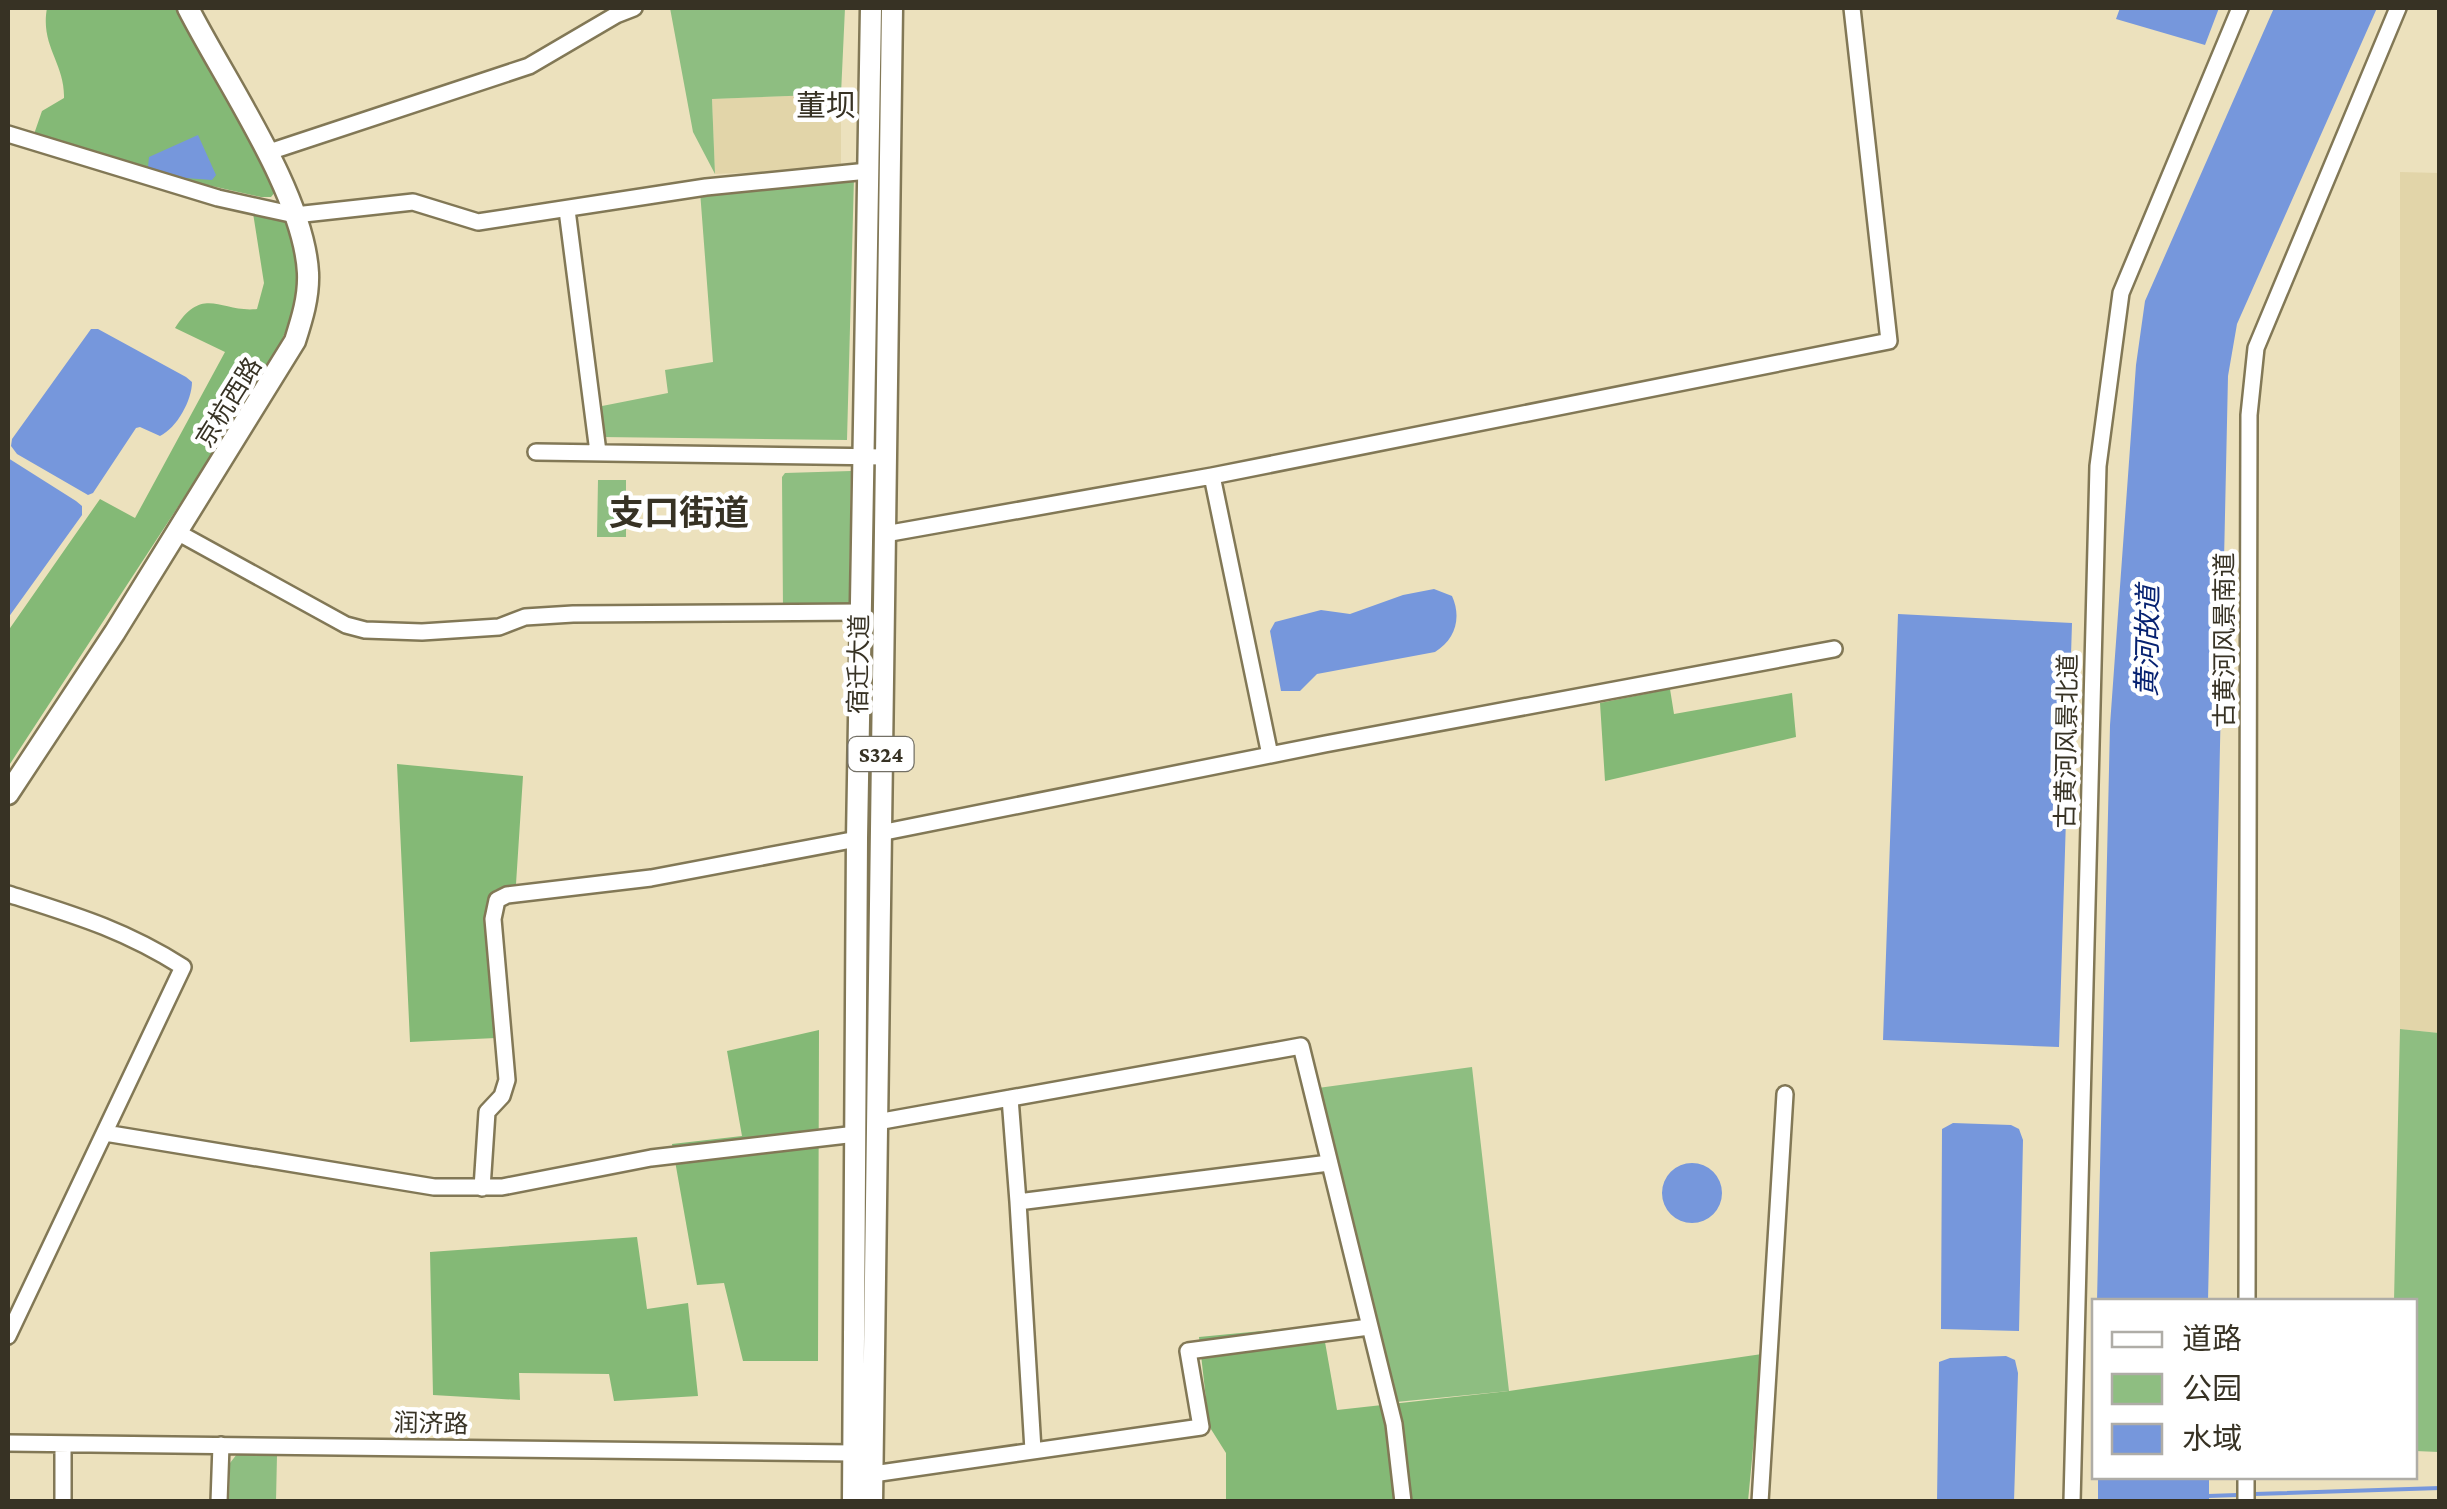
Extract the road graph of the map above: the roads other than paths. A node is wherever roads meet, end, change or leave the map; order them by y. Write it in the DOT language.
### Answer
graph roads {
  1 [pos="188,8"];
  2 [pos="634,8"];
  3 [pos="871,8"];
  4 [pos="892,8"];
  5 [pos="1852,8"];
  6 [pos="2240,8"];
  7 [pos="2398,8"];
  8 [pos="8,134"];
  9 [pos="266,153"];
  10 [pos="868,171"];
  11 [pos="568,210"];
  12 [pos="295,215"];
  13 [pos="536,452"];
  14 [pos="598,452"];
  15 [pos="874,457"];
  16 [pos="1212,476"];
  17 [pos="177,532"];
  18 [pos="885,534"];
  19 [pos="861,612"];
  20 [pos="1834,649"];
  21 [pos="1270,755"];
  22 [pos="8,794"];
  23 [pos="880,833"];
  24 [pos="858,839"];
  25 [pos="8,894"];
  26 [pos="1785,1094"];
  27 [pos="1010,1098"];
  28 [pos="877,1122"];
  29 [pos="105,1133"];
  30 [pos="856,1134"];
  31 [pos="1329,1163"];
  32 [pos="482,1188"];
  33 [pos="1018,1202"];
  34 [pos="2246,1299"];
  35 [pos="1369,1326"];
  36 [pos="8,1336"];
  37 [pos="8,1443"];
  38 [pos="63,1444"];
  39 [pos="221,1445"];
  40 [pos="1033,1450"];
  41 [pos="854,1453"];
  42 [pos="873,1474"];
  43 [pos="62,1502"];
  44 [pos="219,1502"];
  45 [pos="853,1502"];
  46 [pos="872,1502"];
  47 [pos="1403,1502"];
  48 [pos="1760,1502"];
  49 [pos="2072,1502"];
  1 -- 9 [label="main road, 京杭西路"];
  2 -- 9 [label="street"];
  3 -- 10 [label="main road, 宿迁大道 / S324"];
  4 -- 15 [label="main road, 宿迁大道 / S324"];
  5 -- 16 [label="street"];
  6 -- 49 [label="street, 古黄河风景北道"];
  7 -- 34 [label="street, 古黄河风景南道"];
  8 -- 12 [label="street"];
  9 -- 12 [label="main road, 京杭西路"];
  10 -- 11 [label="street"];
  10 -- 15 [label="main road, 宿迁大道 / S324"];
  11 -- 12 [label="street"];
  11 -- 14 [label="street"];
  12 -- 17 [label="main road, 京杭西路"];
  13 -- 14 [label="street"];
  14 -- 15 [label="street"];
  15 -- 18 [label="main road, 宿迁大道 / S324"];
  15 -- 19 [label="main road, 宿迁大道 / S324"];
  16 -- 18 [label="street"];
  16 -- 21 [label="street"];
  17 -- 19 [label="street"];
  17 -- 22 [label="main road, 京杭西路"];
  18 -- 23 [label="main road, 宿迁大道 / S324"];
  19 -- 24 [label="main road, 宿迁大道 / S324"];
  20 -- 21 [label="street"];
  21 -- 23 [label="street"];
  23 -- 28 [label="main road, 宿迁大道 / S324"];
  24 -- 30 [label="main road, 宿迁大道 / S324"];
  24 -- 32 [label="street"];
  25 -- 29 [label="street"];
  26 -- 48 [label="street"];
  27 -- 28 [label="street"];
  27 -- 31 [label="street"];
  27 -- 33 [label="street"];
  28 -- 42 [label="main road, 宿迁大道 / S324"];
  29 -- 32 [label="street"];
  29 -- 36 [label="street"];
  30 -- 32 [label="street"];
  30 -- 41 [label="main road, 宿迁大道 / S324"];
  31 -- 33 [label="street"];
  31 -- 35 [label="street"];
  33 -- 40 [label="street"];
  35 -- 40 [label="street"];
  35 -- 47 [label="street"];
  37 -- 38 [label="street, 润济路"];
  38 -- 39 [label="street, 润济路"];
  38 -- 43 [label="street"];
  39 -- 41 [label="street, 润济路"];
  39 -- 44 [label="street"];
  40 -- 42 [label="street"];
  41 -- 45 [label="main road, 宿迁大道 / S324"];
  42 -- 46 [label="main road, 宿迁大道 / S324"];
}
